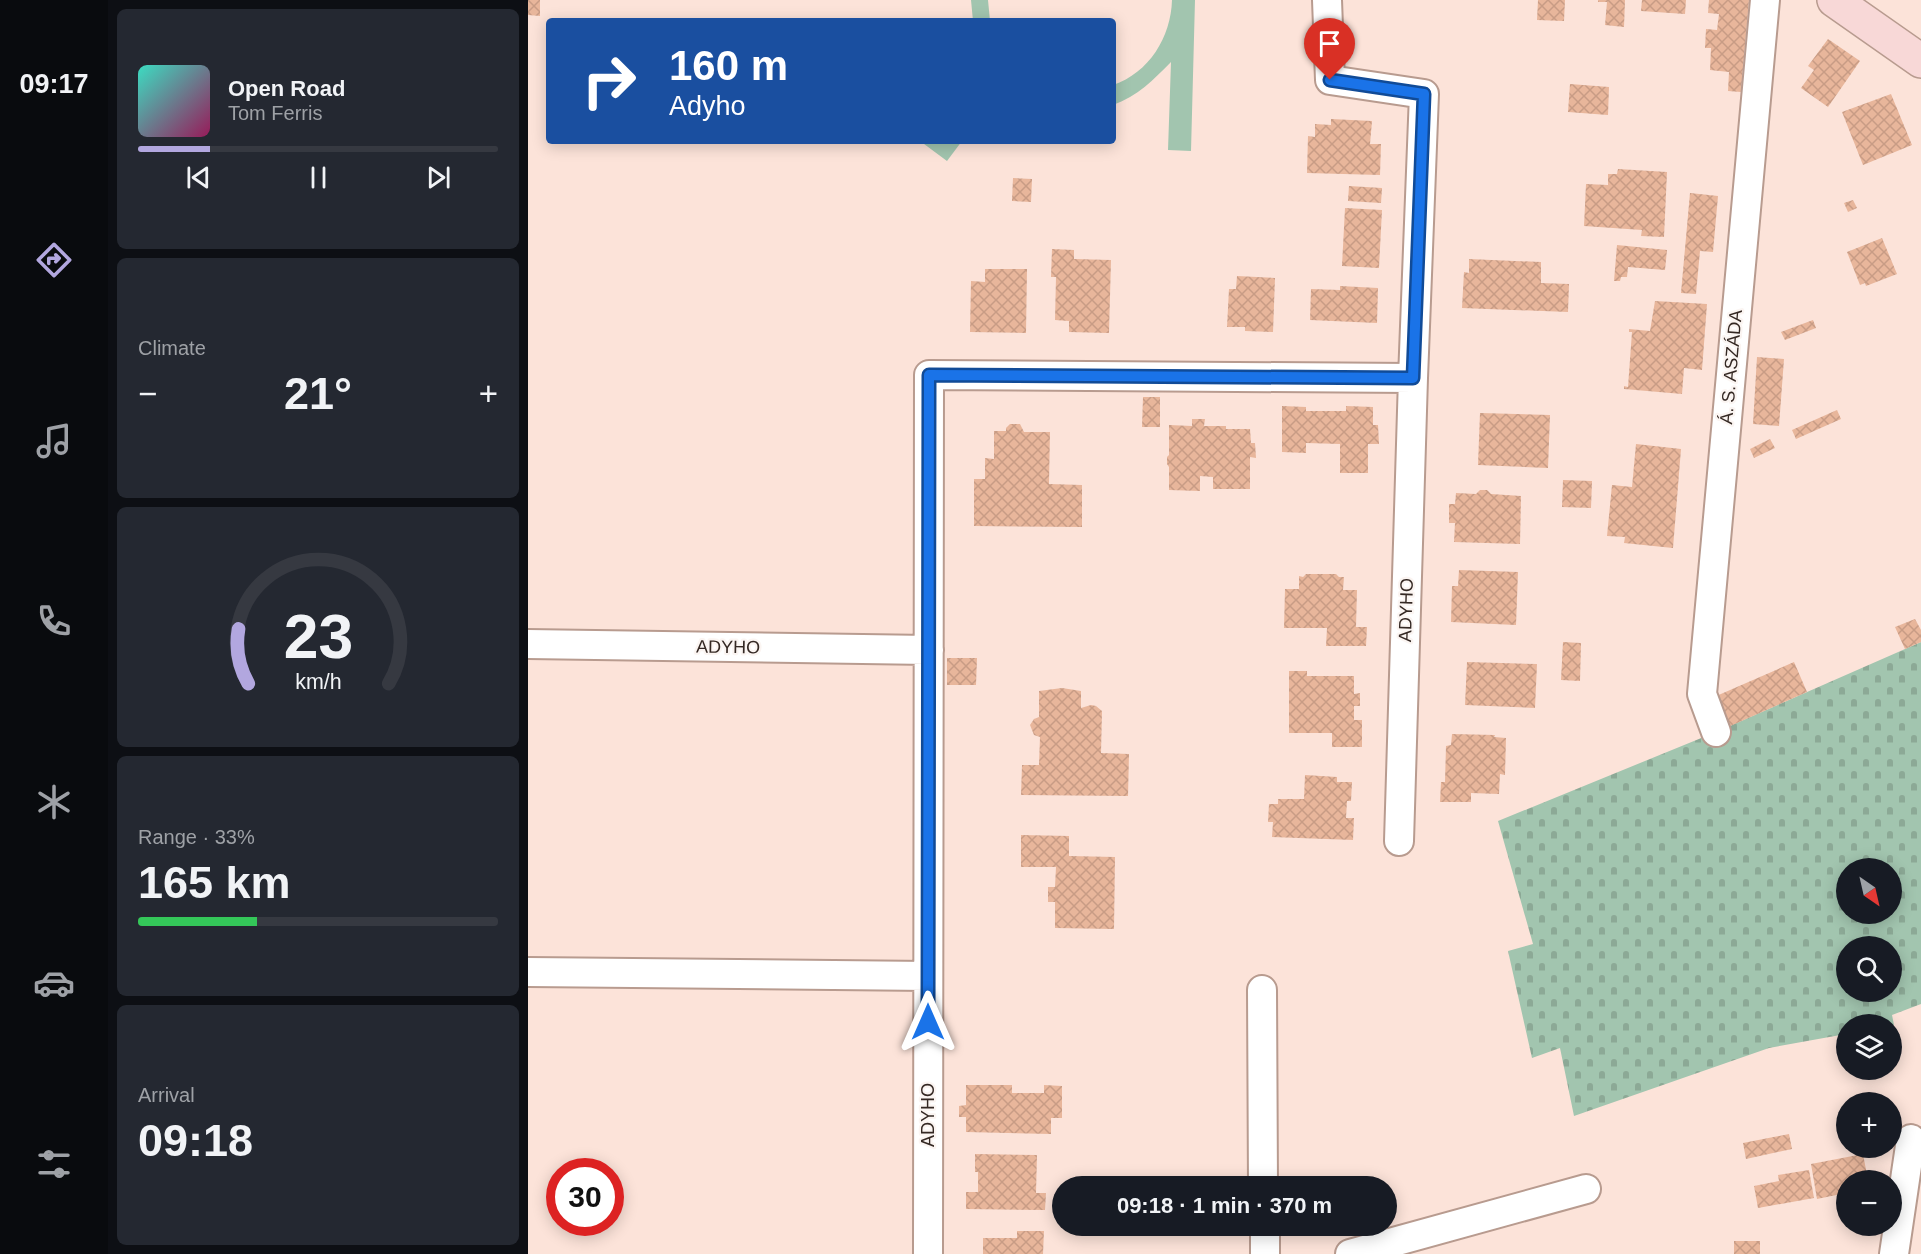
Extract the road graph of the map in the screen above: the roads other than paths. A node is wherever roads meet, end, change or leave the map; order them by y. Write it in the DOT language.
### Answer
graph roads {
  1 [pos="1327,0"];
  2 [pos="1765,0"];
  3 [pos="1834,0"];
  4 [pos="1921,61"];
  5 [pos="1413,378"];
  6 [pos="528,644"];
  7 [pos="929,650"];
  8 [pos="1716,732"];
  9 [pos="1400,842"];
  10 [pos="528,972"];
  11 [pos="928,976"];
  12 [pos="1262,990"];
  13 [pos="1911,1139"];
  14 [pos="1263,1176"];
  15 [pos="1586,1189"];
  16 [pos="1265,1236"];
  17 [pos="928,1254"];
  18 [pos="1266,1254"];
  19 [pos="1350,1254"];
  20 [pos="1894,1254"];
  1 -- 5 [label="street, ADYHO"];
  2 -- 8 [label="street, Á. S. ASZÁDA"];
  3 -- 4 [label="street"];
  5 -- 7 [label="street, ADYHO"];
  5 -- 9 [label="street, ADYHO"];
  6 -- 7 [label="street, ADYHO"];
  7 -- 11 [label="street, ADYHO"];
  10 -- 11 [label="street"];
  11 -- 17 [label="street, ADYHO"];
  12 -- 14 [label="street"];
  13 -- 20 [label="street"];
  15 -- 19 [label="street"];
  16 -- 18 [label="street"];
}
